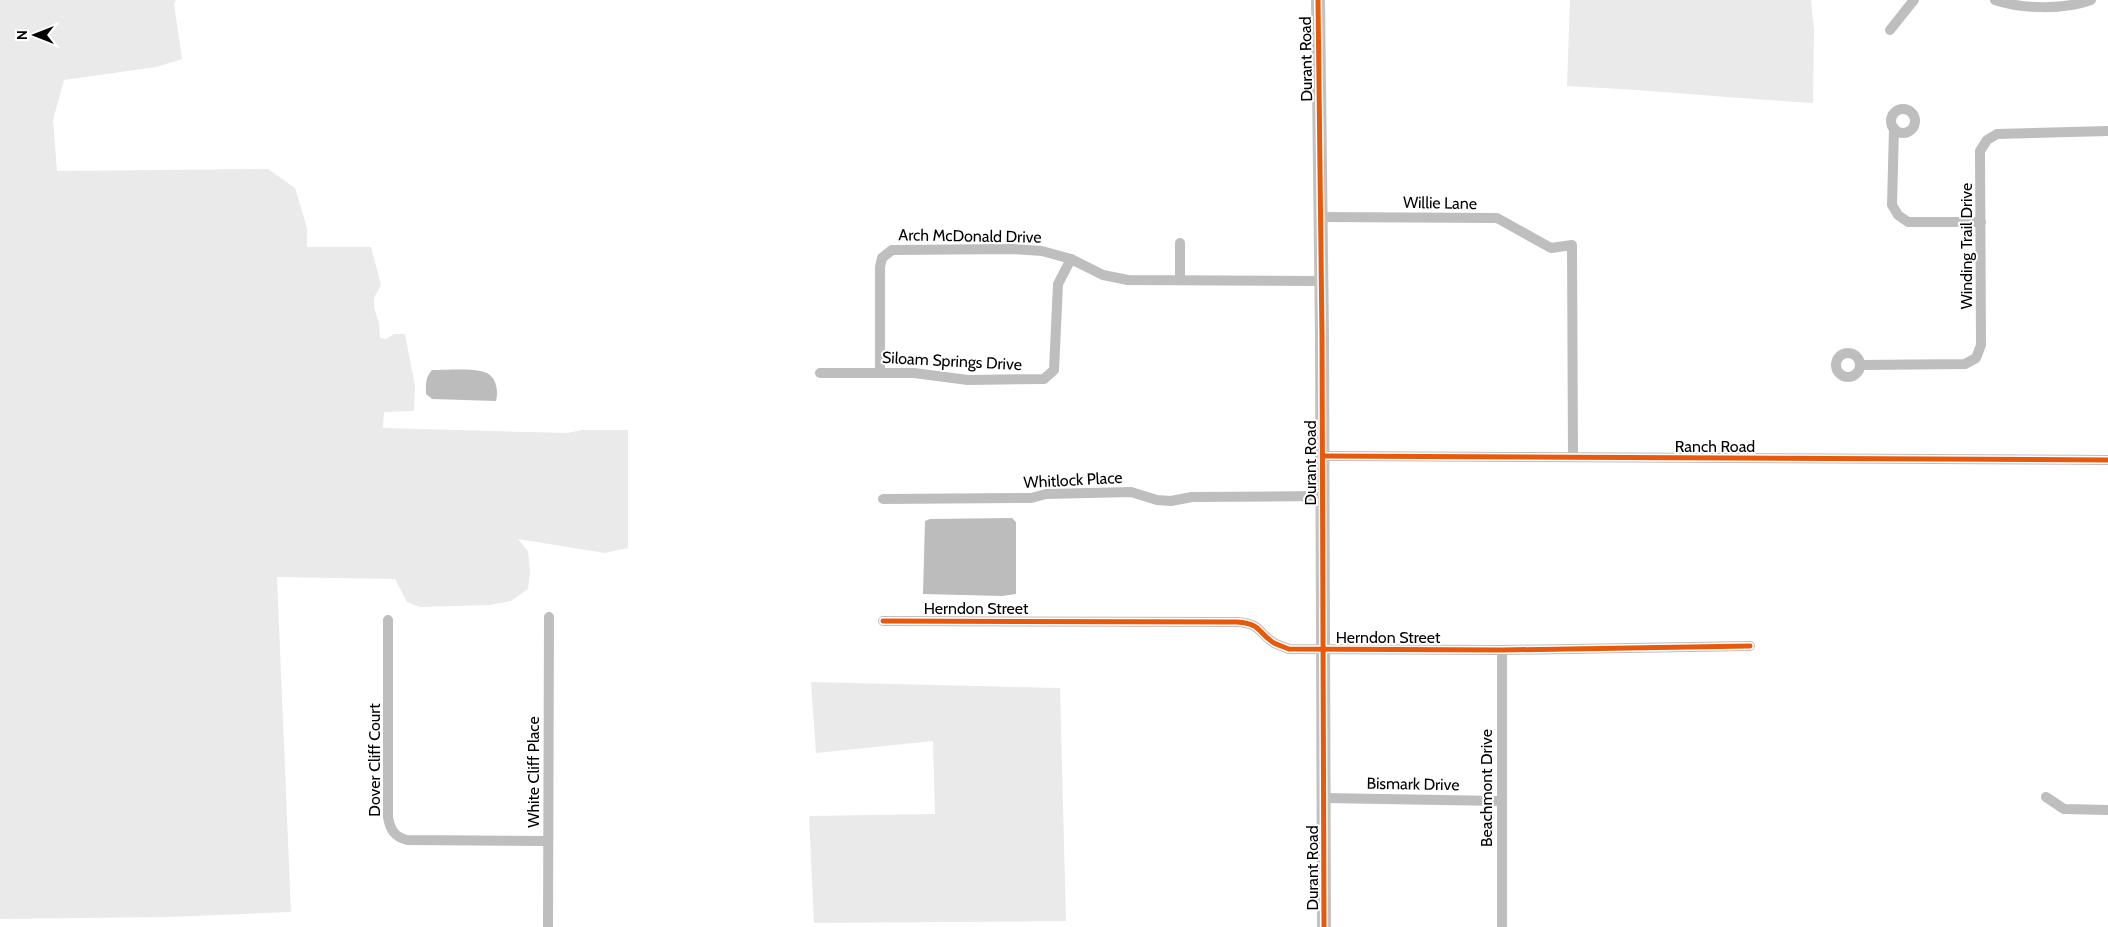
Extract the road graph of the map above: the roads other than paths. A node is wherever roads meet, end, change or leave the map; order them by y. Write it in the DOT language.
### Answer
graph roads {
  1 [pos="1318,0"];
  2 [pos="1914,0"];
  3 [pos="1995,0"];
  4 [pos="2091,0"];
  5 [pos="1890,30"];
  6 [pos="1894,128"];
  7 [pos="2108,131"];
  8 [pos="1321,217"];
  9 [pos="1981,222"];
  10 [pos="1180,243"];
  11 [pos="1071,259"];
  12 [pos="1180,280"];
  13 [pos="1321,281"];
  14 [pos="1861,365"];
  15 [pos="820,373"];
  16 [pos="880,373"];
  17 [pos="1323,456"];
  18 [pos="1573,457"];
  19 [pos="2108,460"];
  20 [pos="1322,496"];
  21 [pos="883,499"];
  22 [pos="549,617"];
  23 [pos="388,620"];
  24 [pos="883,620"];
  25 [pos="1750,646"];
  26 [pos="1322,649"];
  27 [pos="1502,650"];
  28 [pos="2046,797"];
  29 [pos="1324,798"];
  30 [pos="1500,800"];
  31 [pos="2108,810"];
  32 [pos="547,841"];
  33 [pos="548,927"];
  34 [pos="1324,927"];
  35 [pos="1502,927"];
  1 -- 8 [label="street, Durant Road"];
  2 -- 5 [label="street"];
  3 -- 4 [label="street"];
  6 -- 9 [label="street"];
  7 -- 9 [label="street, Winding Trail Drive"];
  8 -- 13 [label="street, Durant Road"];
  8 -- 18 [label="street, Willie Lane"];
  9 -- 14 [label="street, Winding Trail Drive"];
  10 -- 12 [label="street"];
  11 -- 12 [label="street, Arch McDonald Drive"];
  11 -- 16 [label="street, Siloam Springs Drive"];
  11 -- 16 [label="street, Arch McDonald Drive"];
  12 -- 13 [label="street, Arch McDonald Drive"];
  13 -- 17 [label="street, Durant Road"];
  15 -- 16 [label="street, Siloam Springs Drive"];
  17 -- 18 [label="street, Ranch Road"];
  17 -- 20 [label="street, Durant Road"];
  18 -- 19 [label="street, Ranch Road"];
  20 -- 21 [label="street, Whitlock Place"];
  20 -- 26 [label="street, Durant Road"];
  22 -- 32 [label="street, White Cliff Place"];
  23 -- 32 [label="street, Dover Cliff Court"];
  24 -- 26 [label="street, Herndon Street"];
  25 -- 27 [label="street, Herndon Street"];
  26 -- 27 [label="street, Herndon Street"];
  26 -- 29 [label="street, Durant Road"];
  27 -- 30 [label="street, Beachmont Drive"];
  28 -- 31 [label="street"];
  29 -- 30 [label="street, Bismark Drive"];
  29 -- 34 [label="street, Durant Road"];
  30 -- 35 [label="street, Beachmont Drive"];
  32 -- 33 [label="street, White Cliff Place"];
}
